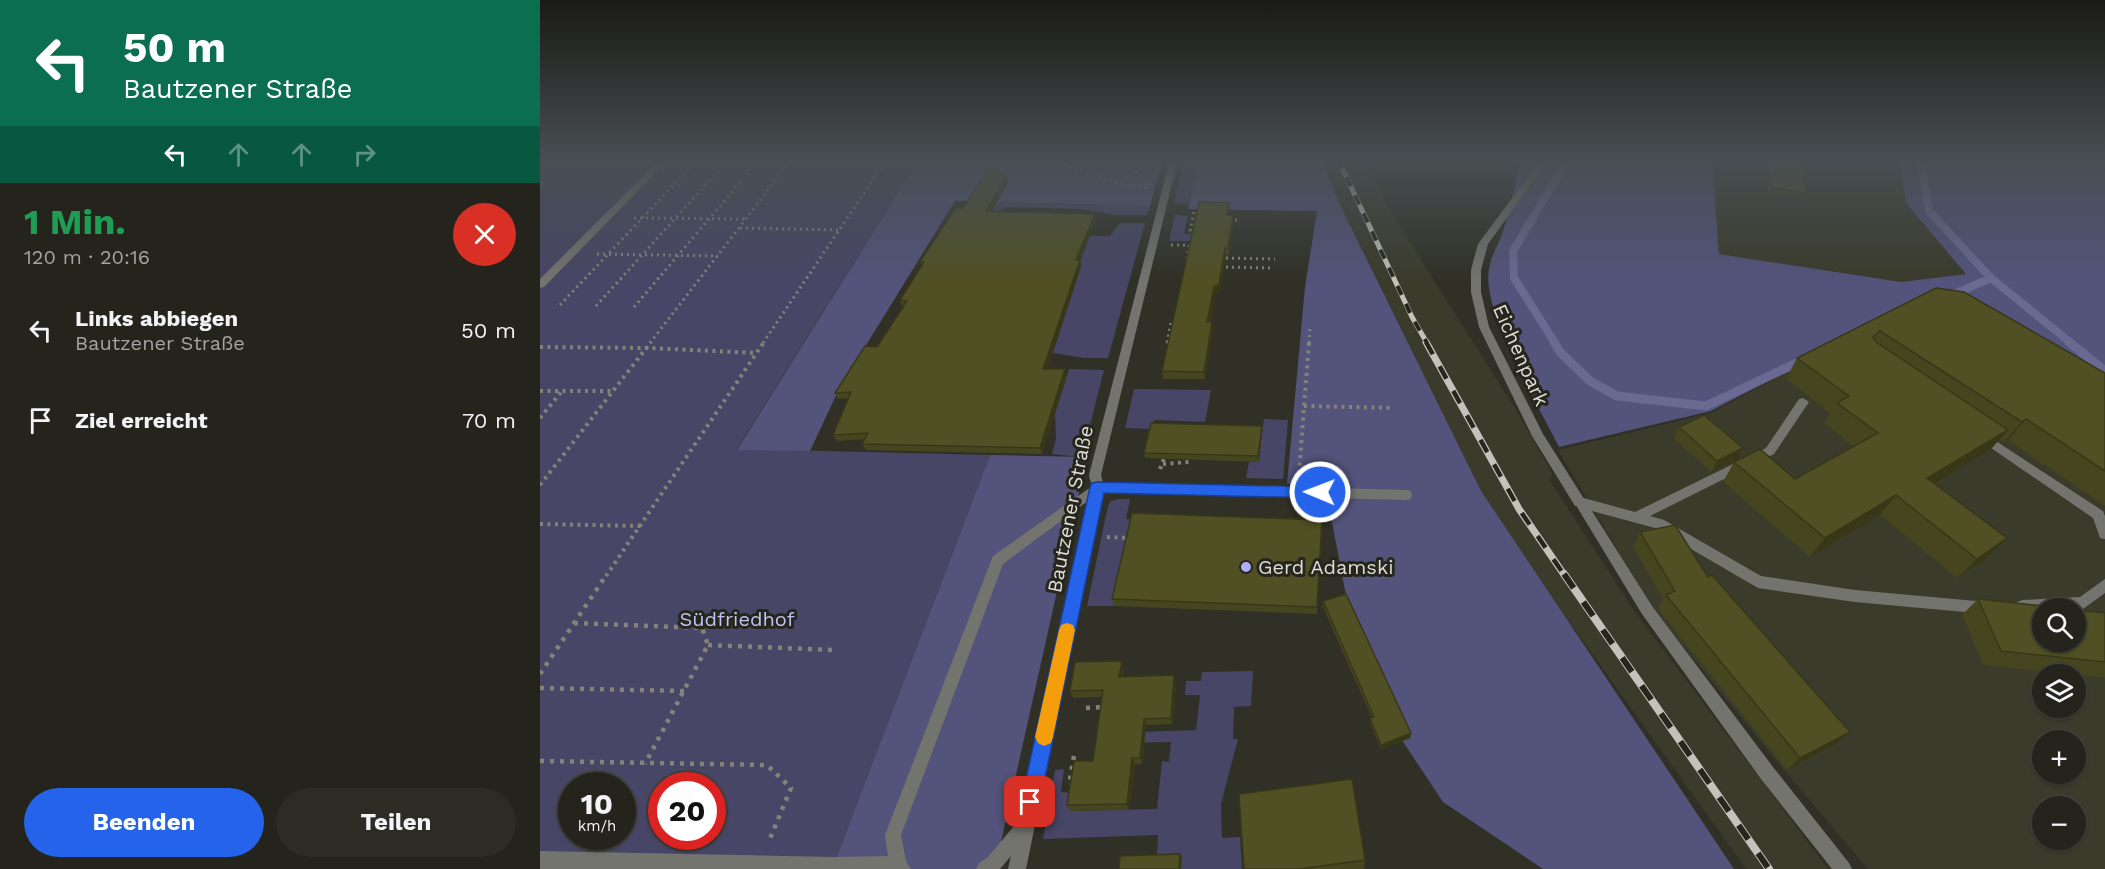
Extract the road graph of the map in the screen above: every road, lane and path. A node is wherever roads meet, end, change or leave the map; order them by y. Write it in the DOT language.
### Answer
graph roads {
  1 [pos="625,200"];
  2 [pos="660,200"];
  3 [pos="693,200"];
  4 [pos="726,200"];
  5 [pos="762,200"];
  6 [pos="860,200"];
  7 [pos="1164,200"];
  8 [pos="1515,200"];
  9 [pos="1194,212"];
  10 [pos="608,217"];
  11 [pos="642,218"];
  12 [pos="676,218"];
  13 [pos="710,218"];
  14 [pos="747,219"];
  15 [pos="1192,220"];
  16 [pos="1202,220"];
  17 [pos="1222,220"];
  18 [pos="1241,220"];
  19 [pos="740,228"];
  20 [pos="839,230"];
  21 [pos="1195,230"];
  22 [pos="1189,245"];
  23 [pos="571,254"];
  24 [pos="608,254"];
  25 [pos="643,255"];
  26 [pos="678,255"];
  27 [pos="719,256"];
  28 [pos="1198,257"];
  29 [pos="1209,257"];
  30 [pos="1275,259"];
  31 [pos="1211,267"];
  32 [pos="1274,268"];
  33 [pos="540,285"];
  34 [pos="560,305"];
  35 [pos="597,306"];
  36 [pos="634,307"];
  37 [pos="1171,323"];
  38 [pos="1310,328"];
  39 [pos="1171,343"];
  40 [pos="540,347"];
  41 [pos="648,348"];
  42 [pos="757,353"];
  43 [pos="540,391"];
  44 [pos="563,391"];
  45 [pos="614,392"];
  46 [pos="1803,402"];
  47 [pos="1304,406"];
  48 [pos="1393,408"];
  49 [pos="540,418"];
  50 [pos="1973,430"];
  51 [pos="1189,462"];
  52 [pos="1163,465"];
  53 [pos="540,485"];
  54 [pos="1098,487"];
  55 [pos="1298,492"];
  56 [pos="1406,495"];
  57 [pos="1580,502"];
  58 [pos="1635,518"];
  59 [pos="540,524"];
  60 [pos="640,526"];
  61 [pos="2105,534"];
  62 [pos="1101,537"];
  63 [pos="1130,538"];
  64 [pos="2105,585"];
  65 [pos="574,623"];
  66 [pos="708,645"];
  67 [pos="832,650"];
  68 [pos="540,674"];
  69 [pos="540,688"];
  70 [pos="684,691"];
  71 [pos="1104,707"];
  72 [pos="1086,708"];
  73 [pos="1074,756"];
  74 [pos="540,761"];
  75 [pos="645,764"];
  76 [pos="1074,785"];
  77 [pos="1025,825"];
  78 [pos="540,861"];
  79 [pos="758,865"];
  80 [pos="900,867"];
  81 [pos="985,869"];
  82 [pos="1017,869"];
  83 [pos="1843,869"];
  1 -- 10 [label="street"];
  2 -- 11 [label="path"];
  3 -- 12 [label="path"];
  4 -- 13 [label="path"];
  5 -- 14 [label="path"];
  6 -- 20 [label="path"];
  7 -- 54 [label="street, Bautzener Straße"];
  8 -- 57 [label="street, Eichenpark"];
  9 -- 15 [label="path"];
  10 -- 11 [label="path"];
  10 -- 23 [label="street"];
  11 -- 12 [label="path"];
  11 -- 24 [label="path"];
  12 -- 13 [label="path"];
  12 -- 25 [label="path"];
  13 -- 14 [label="path"];
  13 -- 26 [label="path"];
  14 -- 19 [label="path"];
  15 -- 16 [label="path"];
  15 -- 21 [label="path"];
  17 -- 18 [label="path"];
  19 -- 20 [label="path"];
  19 -- 27 [label="path"];
  20 -- 42 [label="path"];
  22 -- 28 [label="path"];
  23 -- 24 [label="path"];
  23 -- 33 [label="street"];
  24 -- 25 [label="path"];
  24 -- 34 [label="path"];
  25 -- 26 [label="path"];
  25 -- 35 [label="path"];
  26 -- 27 [label="path"];
  26 -- 36 [label="path"];
  27 -- 41 [label="path"];
  29 -- 30 [label="path"];
  31 -- 32 [label="path"];
  37 -- 39 [label="path"];
  38 -- 47 [label="path"];
  40 -- 41 [label="path"];
  41 -- 42 [label="path"];
  41 -- 45 [label="path"];
  42 -- 60 [label="path"];
  43 -- 44 [label="path"];
  44 -- 45 [label="path"];
  44 -- 49 [label="path"];
  45 -- 53 [label="path"];
  46 -- 58 [label="street"];
  47 -- 48 [label="path"];
  47 -- 55 [label="path"];
  50 -- 61 [label="street"];
  51 -- 52 [label="path"];
  54 -- 55 [label="street"];
  54 -- 77 [label="street, Bautzener Straße"];
  54 -- 80 [label="street"];
  55 -- 56 [label="street"];
  57 -- 58 [label="street"];
  57 -- 83 [label="street, Eichenpark"];
  58 -- 64 [label="street"];
  59 -- 60 [label="path"];
  60 -- 65 [label="path"];
  62 -- 63 [label="path"];
  65 -- 66 [label="path"];
  65 -- 68 [label="path"];
  66 -- 67 [label="path"];
  66 -- 70 [label="path"];
  69 -- 70 [label="path"];
  70 -- 75 [label="path"];
  71 -- 72 [label="path"];
  73 -- 76 [label="path"];
  74 -- 75 [label="path"];
  75 -- 79 [label="path"];
  77 -- 81 [label="street"];
  77 -- 82 [label="street, Bautzener Straße"];
  78 -- 79 [label="street"];
  79 -- 80 [label="street"];
}
